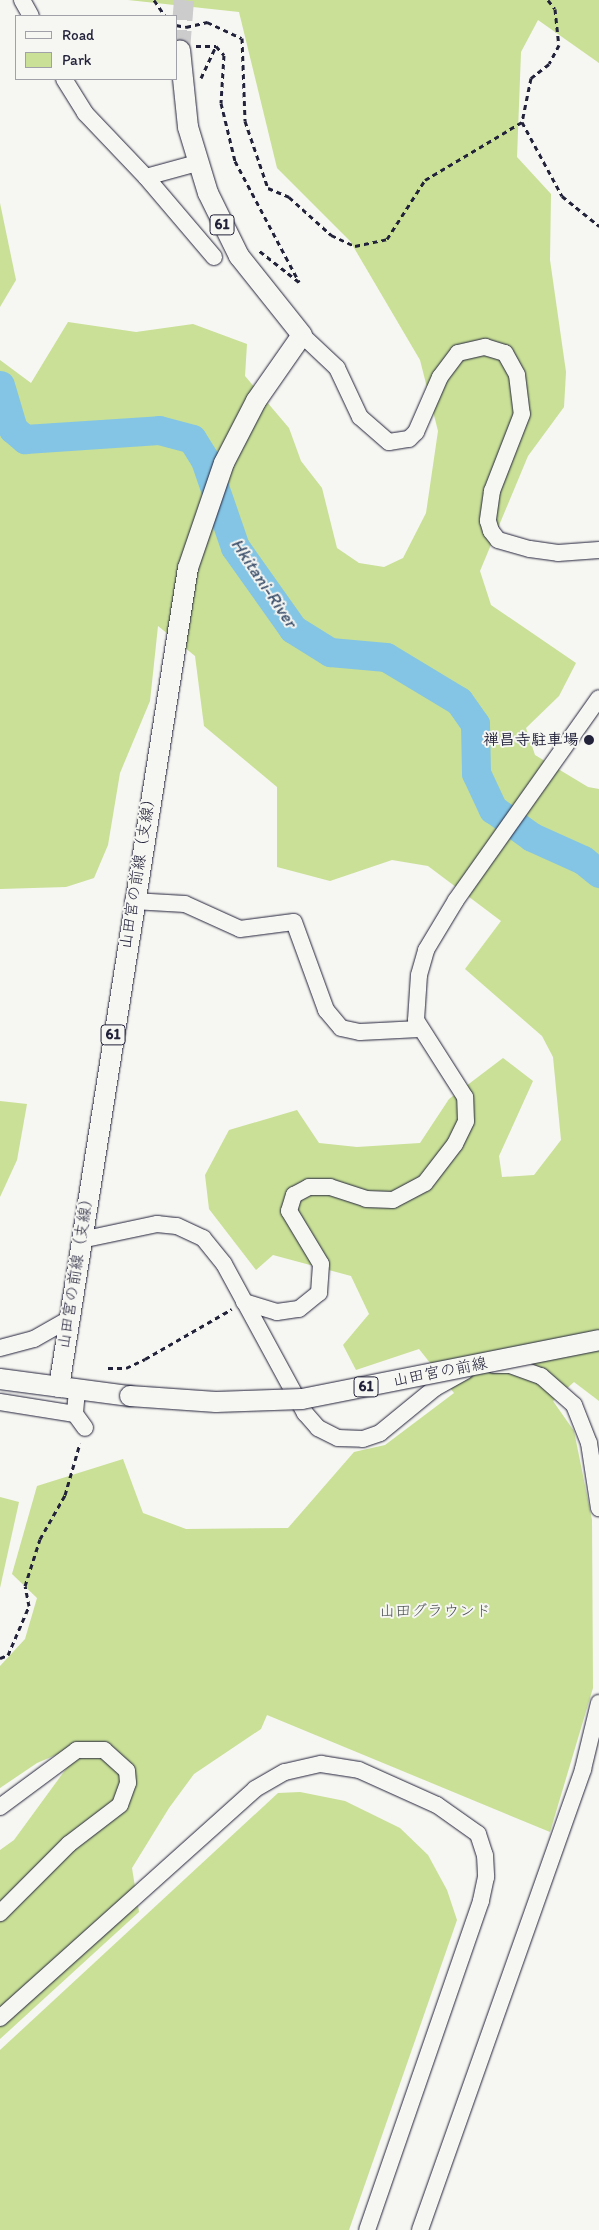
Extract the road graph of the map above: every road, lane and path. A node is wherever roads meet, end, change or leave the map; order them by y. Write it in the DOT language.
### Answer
graph roads {
  1 [pos="22,0"];
  2 [pos="154,0"];
  3 [pos="548,0"];
  4 [pos="30,15"];
  5 [pos="164,15"];
  6 [pos="178,25"];
  7 [pos="216,46"];
  8 [pos="183,48"];
  9 [pos="201,78"];
  10 [pos="65,80"];
  11 [pos="522,122"];
  12 [pos="197,163"];
  13 [pos="146,177"];
  14 [pos="599,226"];
  15 [pos="250,247"];
  16 [pos="214,257"];
  17 [pos="302,335"];
  18 [pos="599,550"];
  19 [pos="599,698"];
  20 [pos="133,901"];
  21 [pos="419,1029"];
  22 [pos="81,1240"];
  23 [pos="244,1302"];
  24 [pos="69,1319"];
  25 [pos="599,1340"];
  26 [pos="0,1348"];
  27 [pos="108,1368"];
  28 [pos="0,1379"];
  29 [pos="68,1388"];
  30 [pos="0,1402"];
  31 [pos="80,1421"];
  32 [pos="599,1508"];
  33 [pos="0,1658"];
  34 [pos="599,1703"];
  35 [pos="0,1807"];
  36 [pos="0,1914"];
  37 [pos="0,2018"];
  38 [pos="367,2230"];
  39 [pos="420,2230"];
  1 -- 4 [label="street"];
  2 -- 5 [label="path"];
  3 -- 11 [label="path"];
  6 -- 11 [label="path"];
  7 -- 8 [label="path"];
  7 -- 9 [label="path"];
  7 -- 15 [label="path"];
  8 -- 12 [label="main road, 61"];
  10 -- 13 [label="street"];
  11 -- 14 [label="path"];
  12 -- 13 [label="street"];
  12 -- 17 [label="main road, 61"];
  13 -- 16 [label="street"];
  17 -- 18 [label="street"];
  17 -- 20 [label="main road, 山田宮の前線（支線） / 61"];
  19 -- 21 [label="street"];
  20 -- 21 [label="street"];
  20 -- 22 [label="main road, 山田宮の前線（支線） / 61"];
  21 -- 23 [label="street"];
  22 -- 23 [label="street"];
  22 -- 24 [label="main road, 山田宮の前線（支線） / 61"];
  23 -- 27 [label="path"];
  23 -- 32 [label="street"];
  24 -- 26 [label="street"];
  24 -- 29 [label="main road, 山田宮の前線（支線） / 61"];
  25 -- 29 [label="main road, 山田宮の前線 / 61, bridge"];
  28 -- 29 [label="main road, 61"];
  29 -- 31 [label="street"];
  30 -- 31 [label="street"];
  31 -- 33 [label="path"];
  34 -- 39 [label="street"];
  35 -- 36 [label="street"];
  37 -- 38 [label="street"];
}
